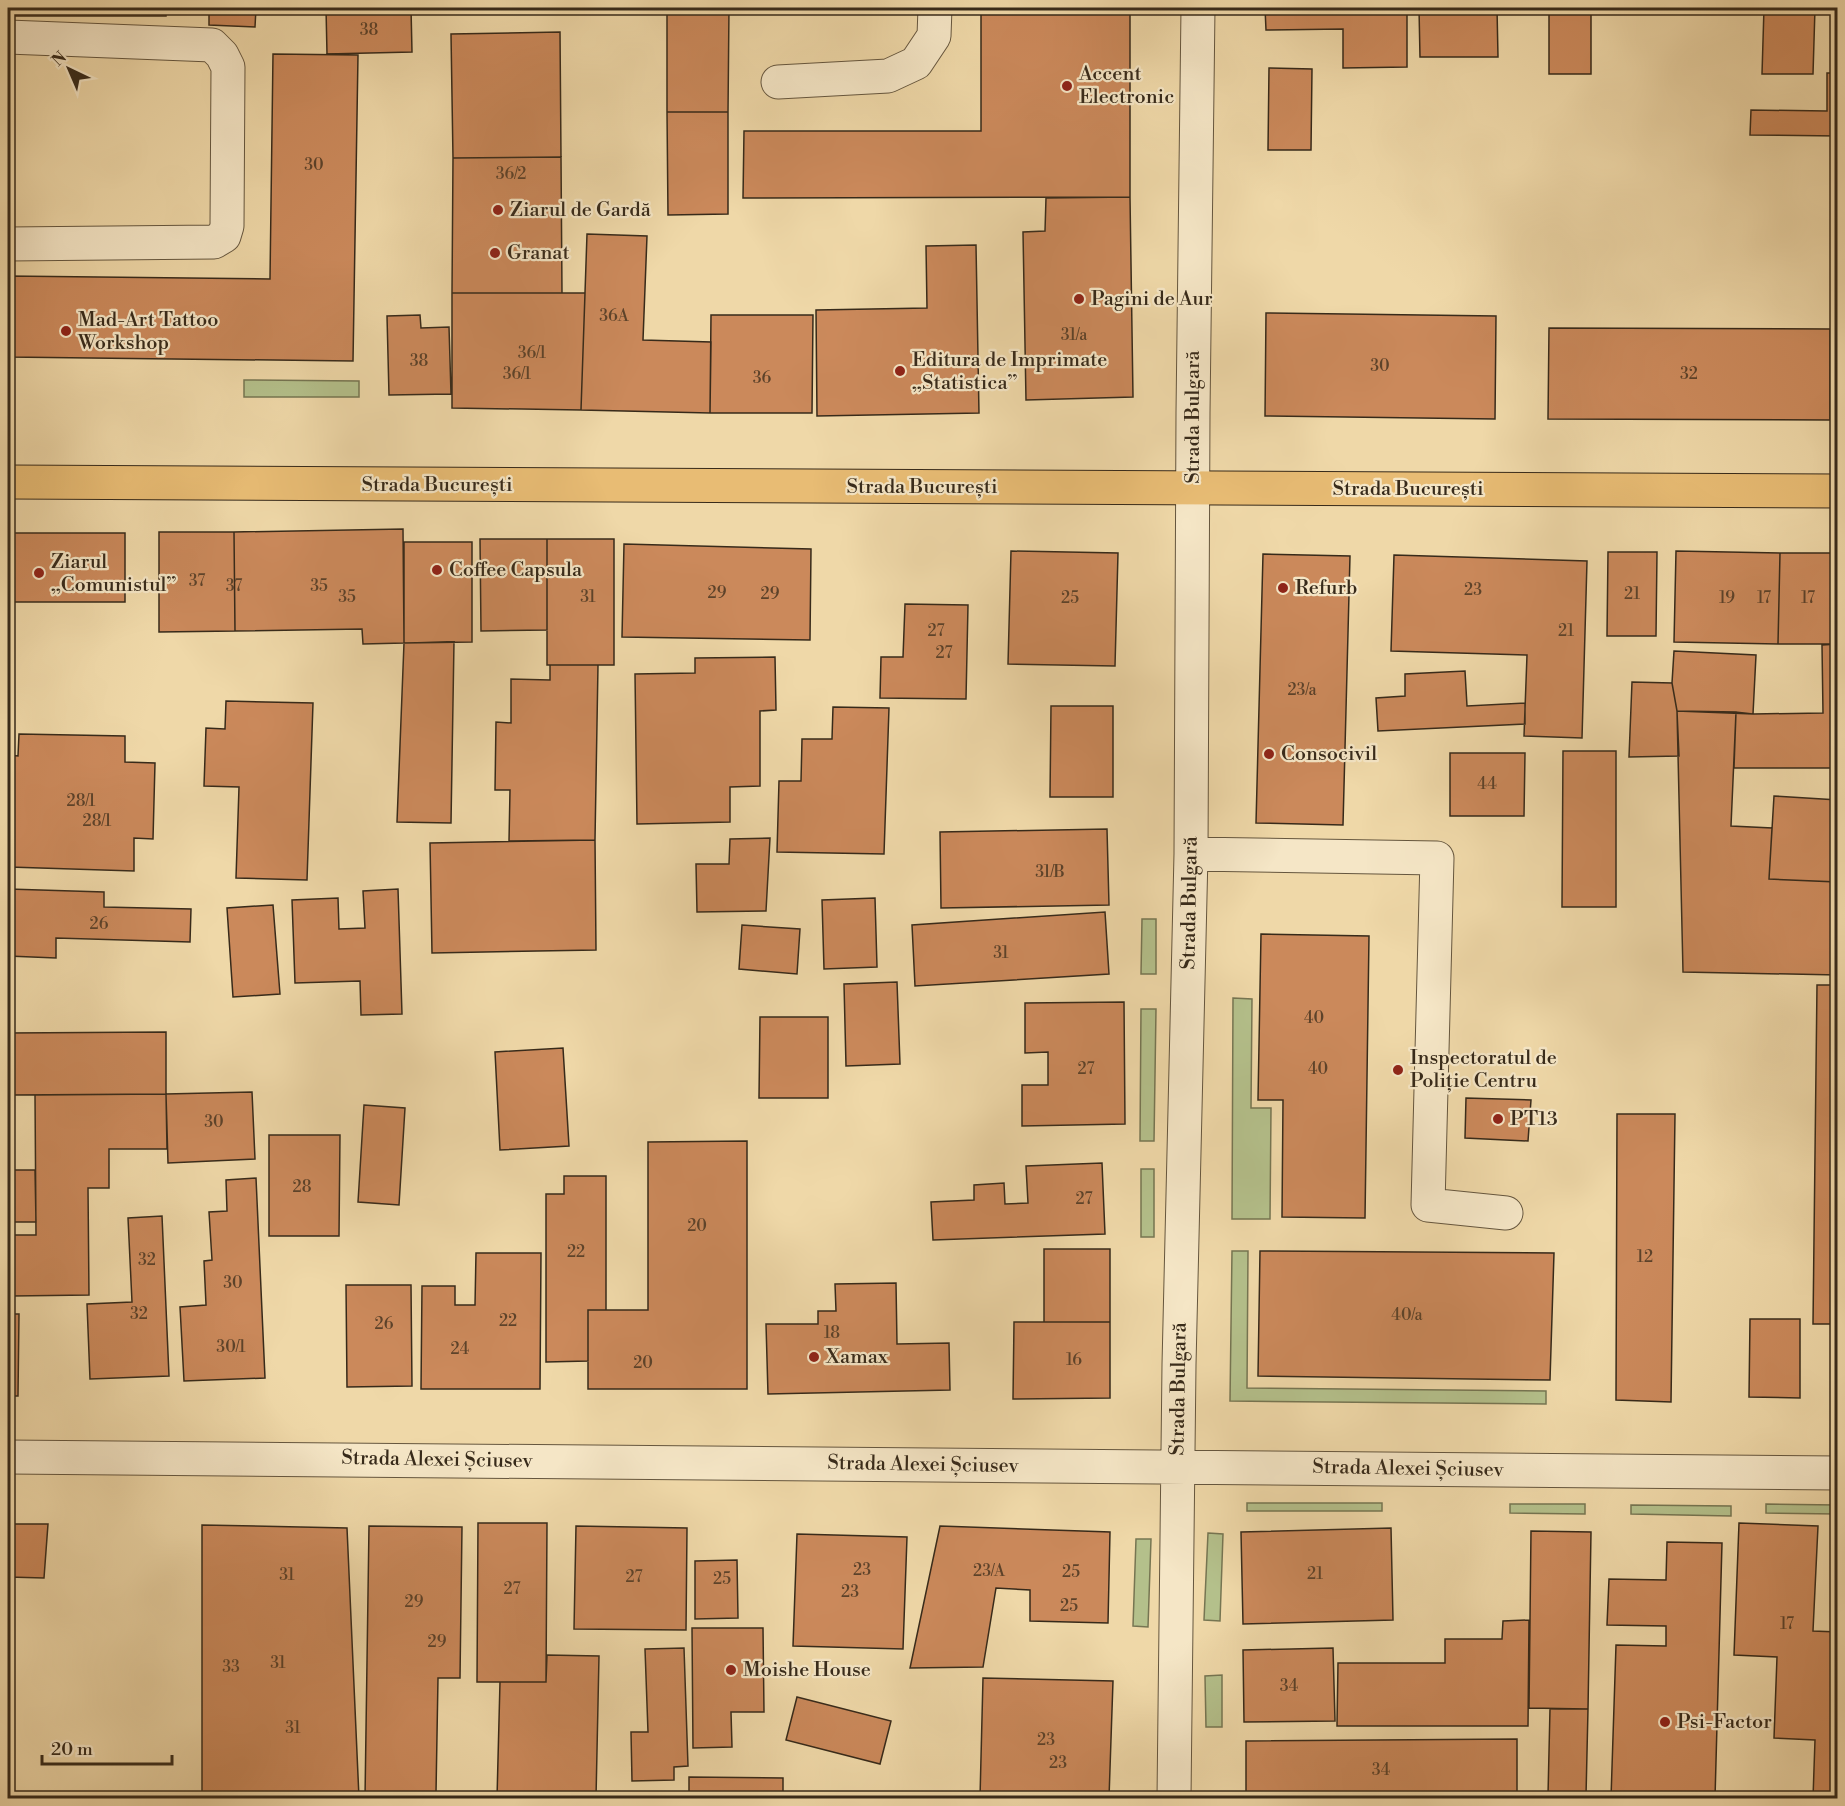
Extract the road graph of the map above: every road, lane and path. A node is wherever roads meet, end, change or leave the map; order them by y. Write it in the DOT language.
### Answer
graph roads {
  1 [pos="935,8"];
  2 [pos="1198,8"];
  3 [pos="8,37"];
  4 [pos="778,82"];
  5 [pos="8,244"];
  6 [pos="8,482"];
  7 [pos="1193,488"];
  8 [pos="1838,491"];
  9 [pos="1191,854"];
  10 [pos="1506,1213"];
  11 [pos="8,1457"];
  12 [pos="1178,1467"];
  13 [pos="1838,1473"];
  14 [pos="1174,1798"];
  1 -- 4 [label="street"];
  2 -- 7 [label="street, Strada Bulgară"];
  3 -- 5 [label="street"];
  6 -- 7 [label="main road, Strada București"];
  7 -- 8 [label="main road, Strada București"];
  7 -- 9 [label="street, Strada Bulgară"];
  9 -- 10 [label="street"];
  9 -- 12 [label="street, Strada Bulgară"];
  11 -- 12 [label="street, Strada Alexei Șciusev"];
  12 -- 13 [label="street, Strada Alexei Șciusev"];
  12 -- 14 [label="street, Strada Bulgară"];
}
